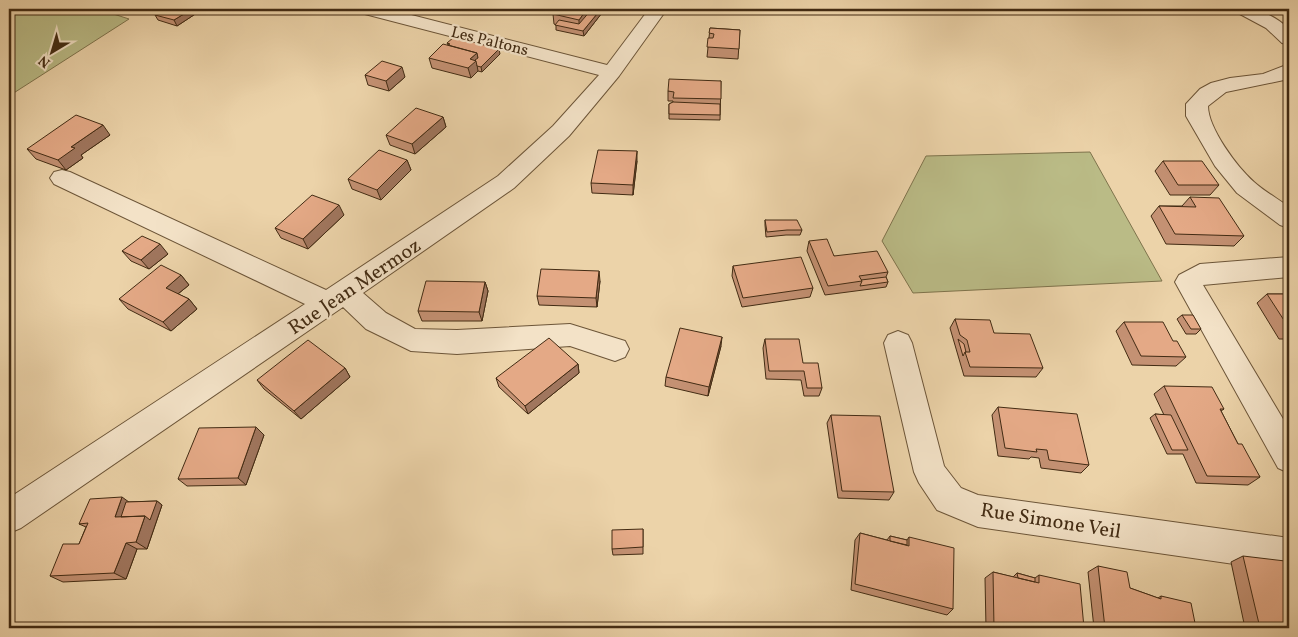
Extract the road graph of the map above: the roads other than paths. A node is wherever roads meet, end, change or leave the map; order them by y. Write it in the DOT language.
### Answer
graph roads {
  1 [pos="367,9"];
  2 [pos="658,9"];
  3 [pos="1244,9"];
  4 [pos="1289,39"];
  5 [pos="1289,70"];
  6 [pos="612,72"];
  7 [pos="62,178"];
  8 [pos="1289,219"];
  9 [pos="1289,267"];
  10 [pos="336,298"];
  11 [pos="898,343"];
  12 [pos="615,349"];
  13 [pos="1289,458"];
  14 [pos="9,517"];
  15 [pos="1289,555"];
  1 -- 6 [label="street, Les Paltons"];
  2 -- 6 [label="street, Rue Jean Mermoz"];
  3 -- 4 [label="street"];
  5 -- 8 [label="street"];
  6 -- 10 [label="street, Rue Jean Mermoz"];
  7 -- 10 [label="street"];
  9 -- 13 [label="street"];
  10 -- 12 [label="street"];
  10 -- 14 [label="street, Rue Jean Mermoz"];
  11 -- 15 [label="street, Rue Simone Veil"];
}
